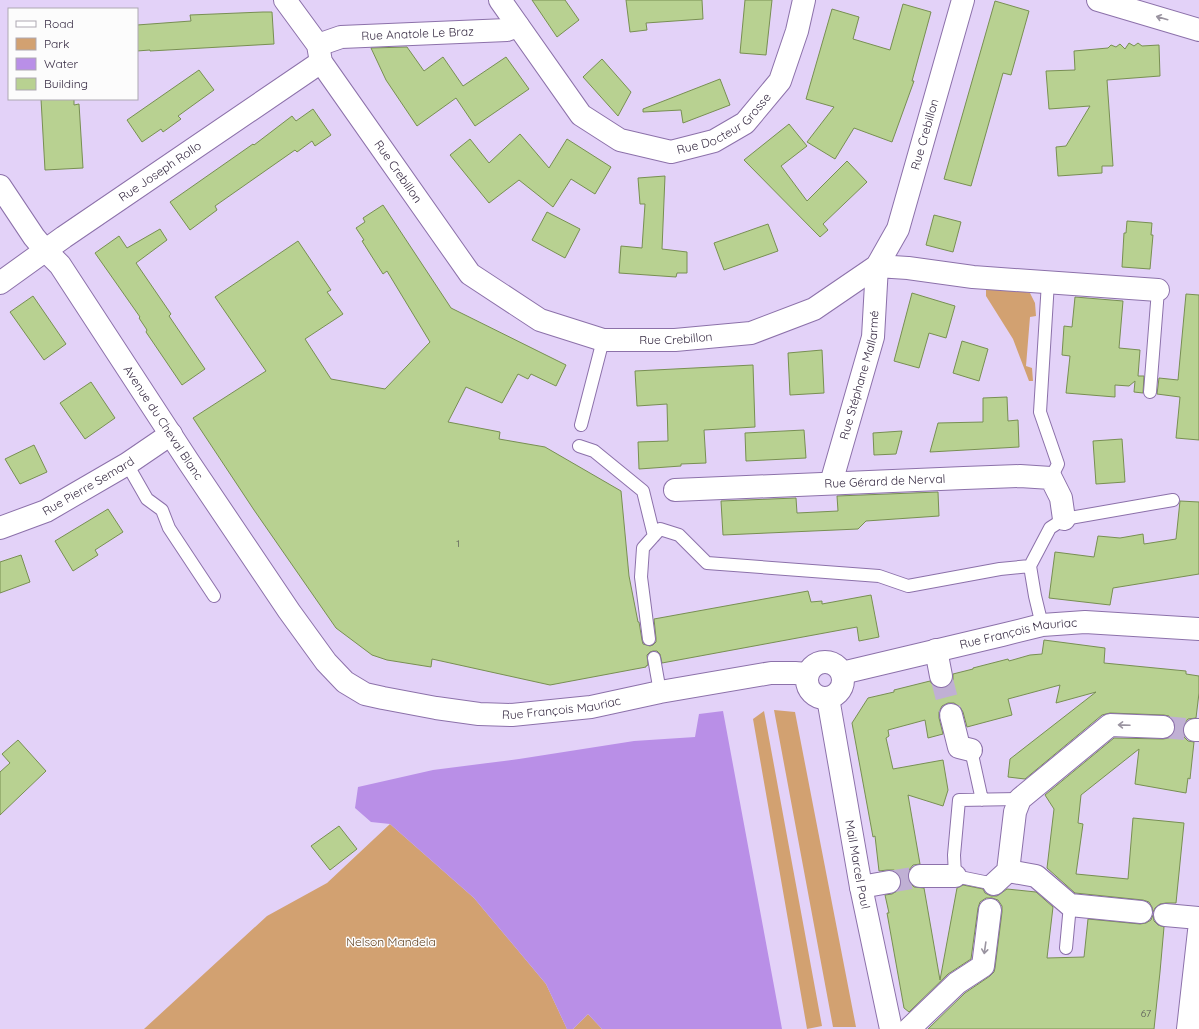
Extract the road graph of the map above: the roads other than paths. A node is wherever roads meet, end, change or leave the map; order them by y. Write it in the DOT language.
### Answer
graph roads {
  1 [pos="285,0"];
  2 [pos="500,0"];
  3 [pos="804,0"];
  4 [pos="963,0"];
  5 [pos="1098,0"];
  6 [pos="518,26"];
  7 [pos="1199,30"];
  8 [pos="319,53"];
  9 [pos="0,186"];
  10 [pos="45,250"];
  11 [pos="877,266"];
  12 [pos="1048,282"];
  13 [pos="0,284"];
  14 [pos="1158,290"];
  15 [pos="603,340"];
  16 [pos="1150,392"];
  17 [pos="581,425"];
  18 [pos="171,434"];
  19 [pos="579,446"];
  20 [pos="127,464"];
  21 [pos="1051,478"];
  22 [pos="831,483"];
  23 [pos="675,490"];
  24 [pos="1173,500"];
  25 [pos="1064,519"];
  26 [pos="0,528"];
  27 [pos="654,536"];
  28 [pos="1030,566"];
  29 [pos="214,596"];
  30 [pos="1042,624"];
  31 [pos="1199,629"];
  32 [pos="649,639"];
  33 [pos="936,650"];
  34 [pos="654,658"];
  35 [pos="326,662"];
  36 [pos="842,673"];
  37 [pos="807,674"];
  38 [pos="941,676"];
  39 [pos="660,692"];
  40 [pos="828,698"];
  41 [pos="951,715"];
  42 [pos="1163,727"];
  43 [pos="971,750"];
  44 [pos="1020,799"];
  45 [pos="982,800"];
  46 [pos="920,876"];
  47 [pos="955,876"];
  48 [pos="1001,878"];
  49 [pos="890,882"];
  50 [pos="861,887"];
  51 [pos="1070,905"];
  52 [pos="990,910"];
  53 [pos="1141,912"];
  54 [pos="1165,915"];
  55 [pos="1199,918"];
  56 [pos="1199,931"];
  57 [pos="1066,948"];
  58 [pos="891,1029"];
  59 [pos="909,1029"];
  60 [pos="1188,1029"];
  1 -- 8 [label="street, Rue Crebillon"];
  2 -- 6 [label="street, Rue Docteur Grosse"];
  3 -- 6 [label="street, Rue Docteur Grosse"];
  4 -- 11 [label="street, Rue Crebillon"];
  7 -- 5 [label="street, one-way"];
  6 -- 8 [label="street, Rue Anatole Le Braz"];
  8 -- 10 [label="street, Rue Joseph Rollo"];
  8 -- 15 [label="street, Rue Crebillon"];
  9 -- 10 [label="street, Avenue du Cheval Blanc"];
  10 -- 13 [label="street, Rue Joseph Rollo"];
  10 -- 18 [label="street, Avenue du Cheval Blanc"];
  11 -- 12 [label="street"];
  11 -- 15 [label="street, Rue Crebillon"];
  11 -- 22 [label="street, Rue Stéphane Mallarmé"];
  12 -- 14 [label="street"];
  12 -- 21 [label="lane"];
  14 -- 16 [label="lane"];
  15 -- 17 [label="lane"];
  18 -- 20 [label="street, Rue Pierre Semard"];
  18 -- 35 [label="street, Avenue du Cheval Blanc"];
  19 -- 27 [label="lane"];
  20 -- 26 [label="street, Rue Pierre Semard"];
  20 -- 29 [label="lane"];
  21 -- 22 [label="street, Rue Gérard de Nerval"];
  21 -- 25 [label="street"];
  22 -- 23 [label="street, Rue Gérard de Nerval"];
  24 -- 25 [label="lane"];
  25 -- 28 [label="lane"];
  27 -- 28 [label="lane"];
  27 -- 32 [label="lane"];
  28 -- 30 [label="lane"];
  30 -- 31 [label="street, Rue François Mauriac"];
  30 -- 33 [label="street, Rue François Mauriac"];
  33 -- 36 [label="street, Rue François Mauriac"];
  33 -- 38 [label="street"];
  34 -- 39 [label="lane"];
  35 -- 39 [label="street, Rue François Mauriac"];
  36 -- 37 [label="street"];
  36 -- 40 [label="street"];
  37 -- 39 [label="street, Rue François Mauriac"];
  37 -- 40 [label="street"];
  40 -- 50 [label="street, Mail Marcel Paul"];
  41 -- 43 [label="street"];
  42 -- 44 [label="street, one-way"];
  43 -- 45 [label="lane"];
  44 -- 45 [label="lane"];
  44 -- 48 [label="street"];
  45 -- 47 [label="lane"];
  46 -- 47 [label="street"];
  47 -- 48 [label="lane"];
  48 -- 51 [label="street"];
  49 -- 50 [label="street"];
  50 -- 58 [label="street, Mail Marcel Paul"];
  51 -- 53 [label="street"];
  51 -- 57 [label="lane"];
  52 -- 59 [label="street, one-way"];
  54 -- 55 [label="street"];
  56 -- 60 [label="street"];
}
